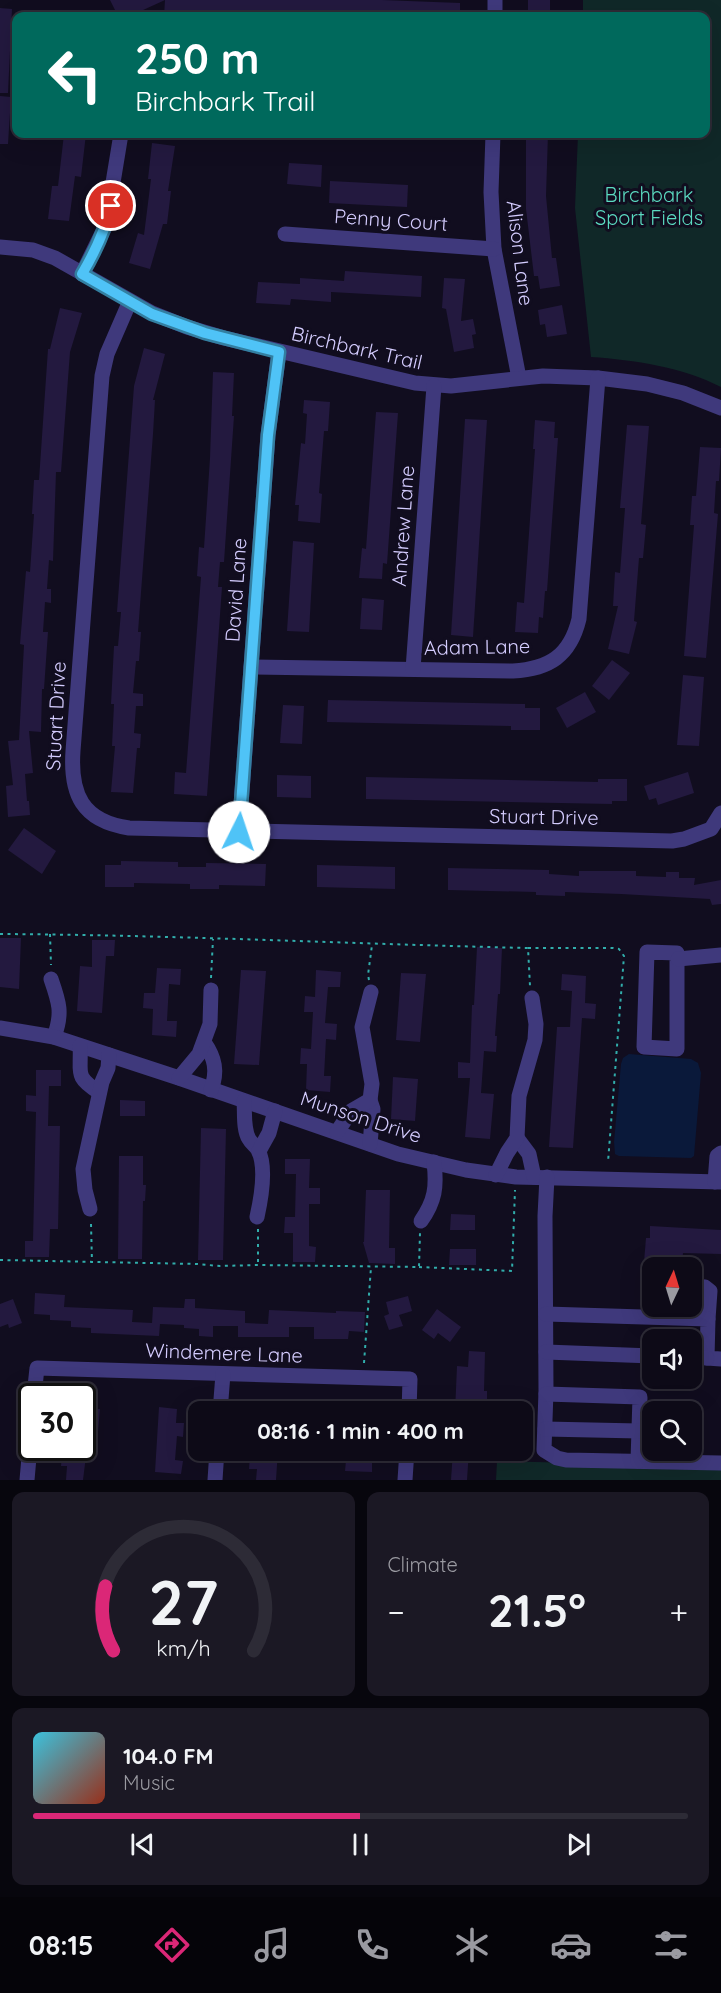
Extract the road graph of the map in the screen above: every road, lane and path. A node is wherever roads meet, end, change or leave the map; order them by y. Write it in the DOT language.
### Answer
graph roads {
  1 [pos="120,138"];
  2 [pos="493,138"];
  3 [pos="285,234"];
  4 [pos="0,247"];
  5 [pos="494,249"];
  6 [pos="82,274"];
  7 [pos="130,301"];
  8 [pos="279,352"];
  9 [pos="519,378"];
  10 [pos="598,378"];
  11 [pos="434,386"];
  12 [pos="721,408"];
  13 [pos="251,667"];
  14 [pos="413,669"];
  15 [pos="721,813"];
  16 [pos="239,832"];
  17 [pos="0,934"];
  18 [pos="50,934"];
  19 [pos="213,939"];
  20 [pos="372,945"];
  21 [pos="528,948"];
  22 [pos="721,955"];
  23 [pos="678,959"];
  24 [pos="51,979"];
  25 [pos="212,990"];
  26 [pos="371,992"];
  27 [pos="531,998"];
  28 [pos="0,1029"];
  29 [pos="54,1037"];
  30 [pos="204,1042"];
  31 [pos="80,1046"];
  32 [pos="109,1055"];
  33 [pos="179,1078"];
  34 [pos="212,1090"];
  35 [pos="99,1092"];
  36 [pos="370,1100"];
  37 [pos="244,1101"];
  38 [pos="275,1111"];
  39 [pos="337,1132"];
  40 [pos="517,1138"];
  41 [pos="370,1144"];
  42 [pos="259,1151"];
  43 [pos="721,1153"];
  44 [pos="434,1162"];
  45 [pos="608,1162"];
  46 [pos="496,1176"];
  47 [pos="516,1177"];
  48 [pos="541,1177"];
  49 [pos="718,1182"];
  50 [pos="90,1209"];
  51 [pos="257,1216"];
  52 [pos="421,1221"];
  53 [pos="0,1260"];
  54 [pos="92,1263"];
  55 [pos="258,1265"];
  56 [pos="371,1266"];
  57 [pos="419,1267"];
  58 [pos="702,1287"];
  59 [pos="642,1313"];
  60 [pos="546,1314"];
  61 [pos="701,1317"];
  62 [pos="708,1319"];
  63 [pos="546,1352"];
  64 [pos="642,1356"];
  65 [pos="706,1358"];
  66 [pos="223,1374"];
  67 [pos="363,1378"];
  68 [pos="35,1383"];
  69 [pos="546,1394"];
  70 [pos="221,1401"];
  71 [pos="410,1401"];
  72 [pos="544,1429"];
  73 [pos="639,1431"];
  74 [pos="29,1461"];
  75 [pos="216,1461"];
  76 [pos="406,1461"];
  77 [pos="638,1461"];
  78 [pos="721,1463"];
  79 [pos="27,1480"];
  80 [pos="215,1480"];
  81 [pos="405,1480"];
  1 -- 6 [label="street"];
  2 -- 5 [label="street, Alison Lane"];
  3 -- 5 [label="street, Penny Court"];
  4 -- 6 [label="street, Birchbark Trail"];
  5 -- 9 [label="street, Alison Lane"];
  6 -- 7 [label="street, Birchbark Trail"];
  7 -- 8 [label="street, Birchbark Trail"];
  7 -- 16 [label="street, Stuart Drive"];
  8 -- 11 [label="street, Birchbark Trail"];
  8 -- 13 [label="street, David Lane"];
  9 -- 10 [label="street, Birchbark Trail"];
  9 -- 11 [label="street, Birchbark Trail"];
  10 -- 12 [label="street, Birchbark Trail"];
  10 -- 14 [label="street, Adam Lane"];
  11 -- 14 [label="street, Andrew Lane"];
  13 -- 14 [label="street, Adam Lane"];
  13 -- 16 [label="street, David Lane"];
  15 -- 16 [label="street, Stuart Drive"];
  17 -- 18 [label="path"];
  18 -- 19 [label="path"];
  18 -- 24 [label="path"];
  19 -- 20 [label="path"];
  19 -- 25 [label="path"];
  20 -- 21 [label="path"];
  20 -- 26 [label="path"];
  21 -- 27 [label="path"];
  21 -- 45 [label="path"];
  22 -- 23 [label="street"];
  23 -- 23 [label="street"];
  24 -- 29 [label="street"];
  25 -- 30 [label="street"];
  26 -- 36 [label="street"];
  27 -- 40 [label="street"];
  28 -- 29 [label="street, Munson Drive"];
  29 -- 31 [label="street, Munson Drive"];
  30 -- 33 [label="street"];
  30 -- 34 [label="street"];
  31 -- 32 [label="street, Munson Drive"];
  31 -- 35 [label="street"];
  32 -- 33 [label="street, Munson Drive"];
  32 -- 35 [label="street"];
  33 -- 34 [label="street, Munson Drive"];
  34 -- 37 [label="street, Munson Drive"];
  35 -- 50 [label="street"];
  36 -- 39 [label="street"];
  36 -- 41 [label="street"];
  37 -- 38 [label="street, Munson Drive"];
  37 -- 42 [label="street"];
  38 -- 39 [label="street, Munson Drive"];
  38 -- 42 [label="street"];
  39 -- 41 [label="street, Munson Drive"];
  40 -- 46 [label="street"];
  40 -- 48 [label="street"];
  41 -- 44 [label="street, Munson Drive"];
  42 -- 51 [label="street"];
  43 -- 49 [label="street"];
  44 -- 46 [label="street, Munson Drive"];
  44 -- 52 [label="street"];
  46 -- 47 [label="street, Munson Drive"];
  47 -- 48 [label="street, Munson Drive"];
  47 -- 57 [label="path"];
  48 -- 49 [label="street, Munson Drive"];
  48 -- 60 [label="street"];
  50 -- 54 [label="path"];
  51 -- 55 [label="path"];
  52 -- 57 [label="path"];
  53 -- 54 [label="path"];
  54 -- 55 [label="path"];
  55 -- 56 [label="path"];
  56 -- 57 [label="path"];
  56 -- 67 [label="path"];
  58 -- 62 [label="street"];
  59 -- 60 [label="street"];
  60 -- 63 [label="street"];
  61 -- 62 [label="street"];
  62 -- 65 [label="street"];
  63 -- 64 [label="street"];
  63 -- 69 [label="street"];
  66 -- 67 [label="street, Windemere Lane"];
  66 -- 68 [label="street, Windemere Lane"];
  66 -- 70 [label="street"];
  67 -- 71 [label="street, Windemere Lane"];
  69 -- 72 [label="street"];
  69 -- 73 [label="street"];
  72 -- 73 [label="street"];
  72 -- 77 [label="street"];
  73 -- 77 [label="street"];
  74 -- 79 [label="street"];
  75 -- 80 [label="street"];
  76 -- 81 [label="street"];
  77 -- 78 [label="street"];
}
